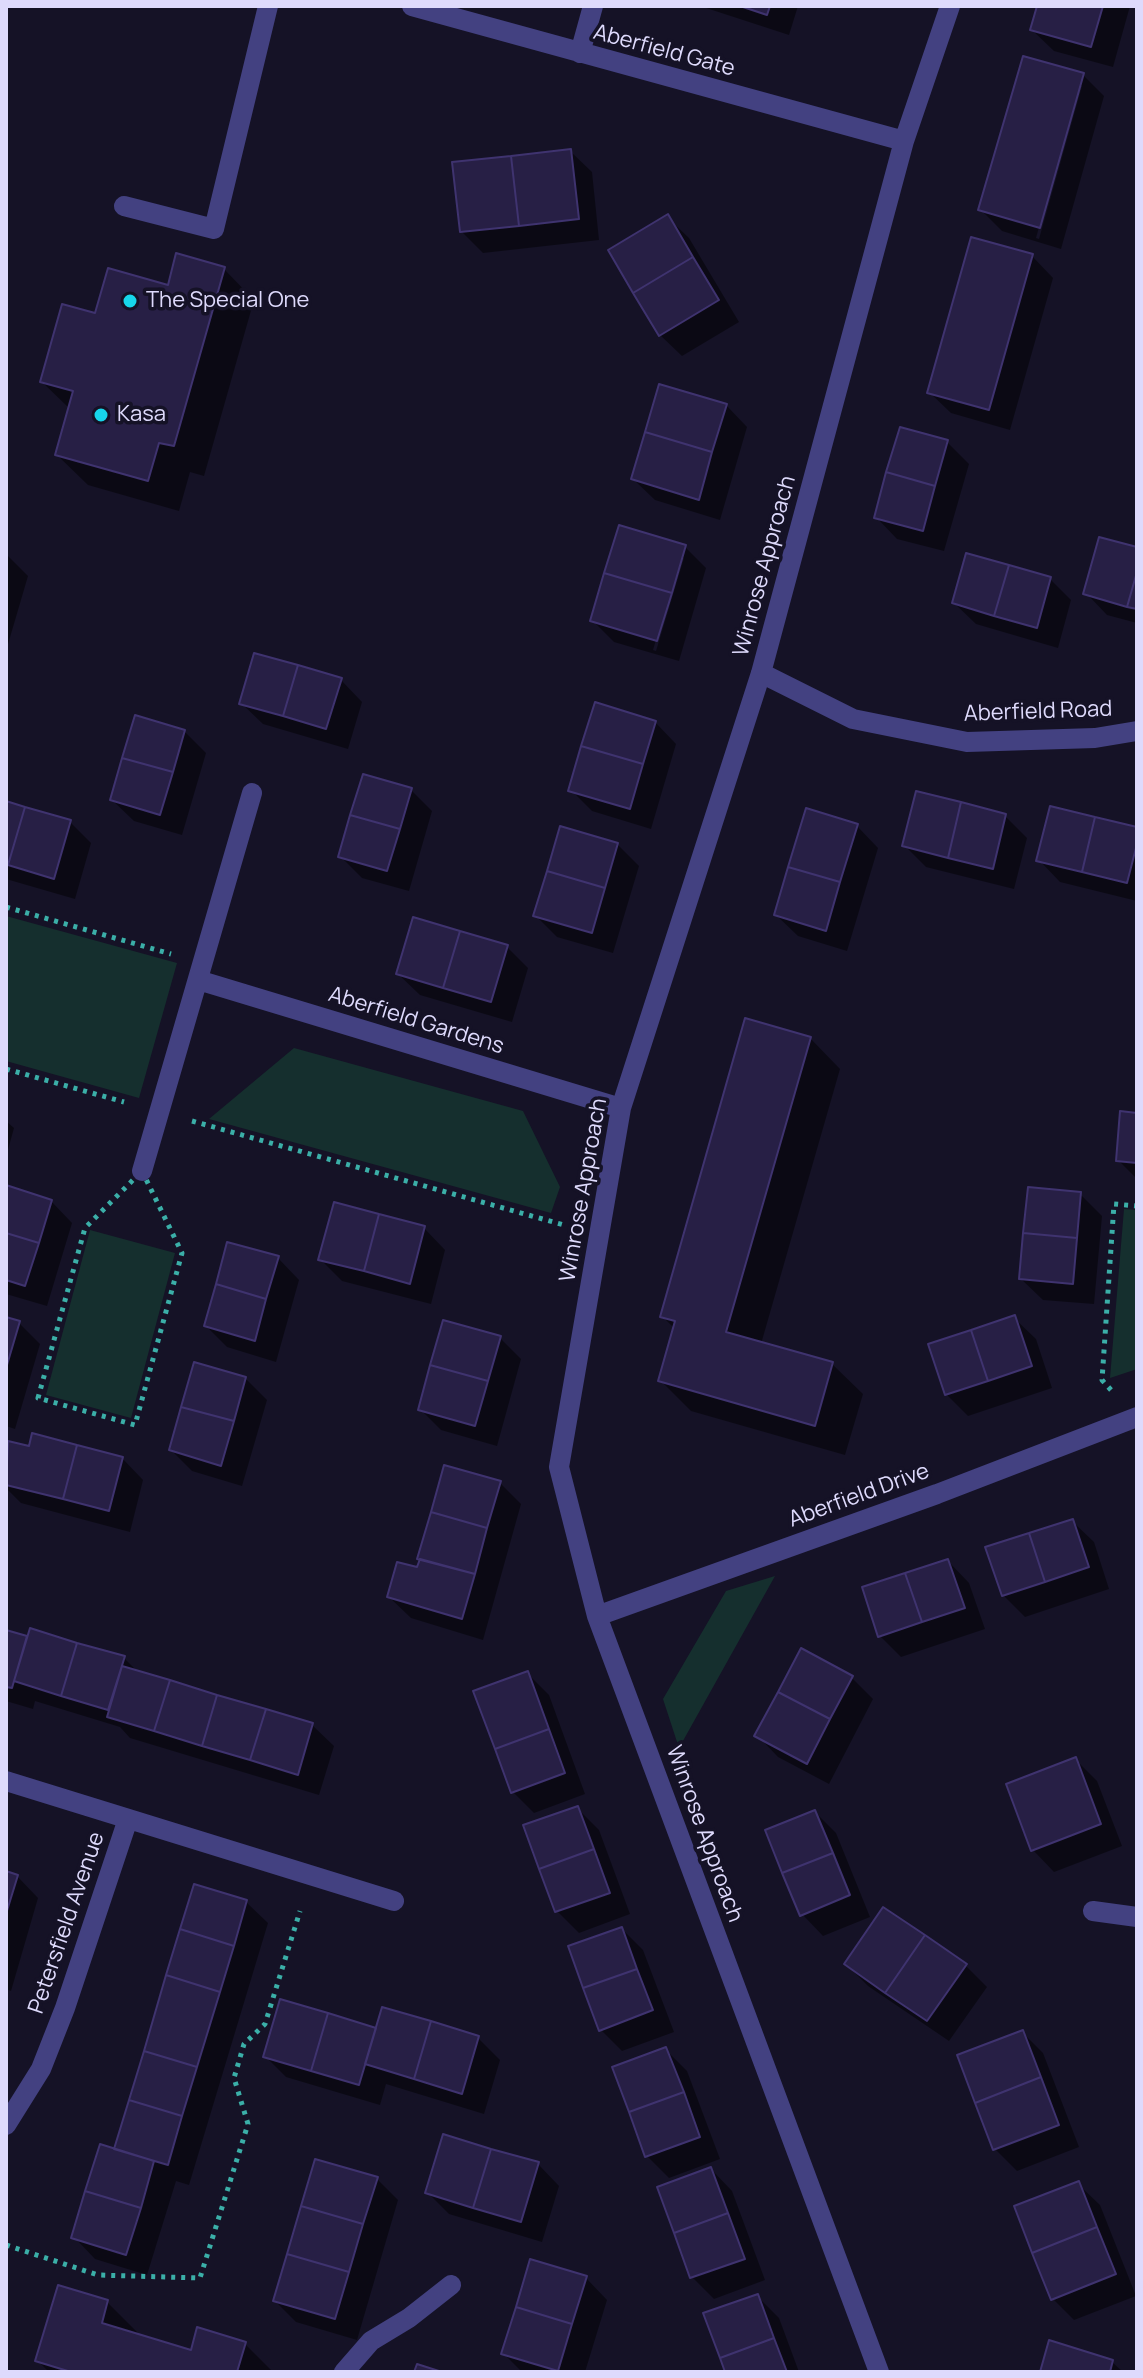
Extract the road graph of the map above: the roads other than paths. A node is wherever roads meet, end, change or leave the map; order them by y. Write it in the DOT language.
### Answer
graph roads {
  1 [pos="268,6"];
  2 [pos="412,6"];
  3 [pos="593,6"];
  4 [pos="950,6"];
  5 [pos="580,53"];
  6 [pos="904,141"];
  7 [pos="124,206"];
  8 [pos="761,673"];
  9 [pos="1137,731"];
  10 [pos="252,793"];
  11 [pos="200,971"];
  12 [pos="621,1108"];
  13 [pos="142,1171"];
  14 [pos="1137,1417"];
  15 [pos="597,1616"];
  16 [pos="6,1781"];
  17 [pos="128,1819"];
  18 [pos="394,1901"];
  19 [pos="1093,1911"];
  20 [pos="1137,1917"];
  21 [pos="6,2125"];
  22 [pos="451,2285"];
  23 [pos="344,2372"];
  24 [pos="879,2372"];
  1 -- 7 [label="street"];
  2 -- 5 [label="street, Aberfield Gate"];
  3 -- 5 [label="street"];
  4 -- 6 [label="street, Winrose Approach"];
  5 -- 6 [label="street, Aberfield Gate"];
  6 -- 8 [label="street, Winrose Approach"];
  8 -- 9 [label="street, Aberfield Road"];
  8 -- 12 [label="street, Winrose Approach"];
  10 -- 11 [label="street"];
  11 -- 12 [label="street, Aberfield Gardens"];
  11 -- 13 [label="street"];
  12 -- 15 [label="street, Winrose Approach"];
  14 -- 15 [label="street, Aberfield Drive"];
  15 -- 24 [label="street, Winrose Approach"];
  16 -- 17 [label="street, Petersfield Avenue"];
  17 -- 18 [label="street, Petersfield Avenue"];
  17 -- 21 [label="street, Petersfield Avenue"];
  19 -- 20 [label="street"];
  22 -- 23 [label="street"];
}
